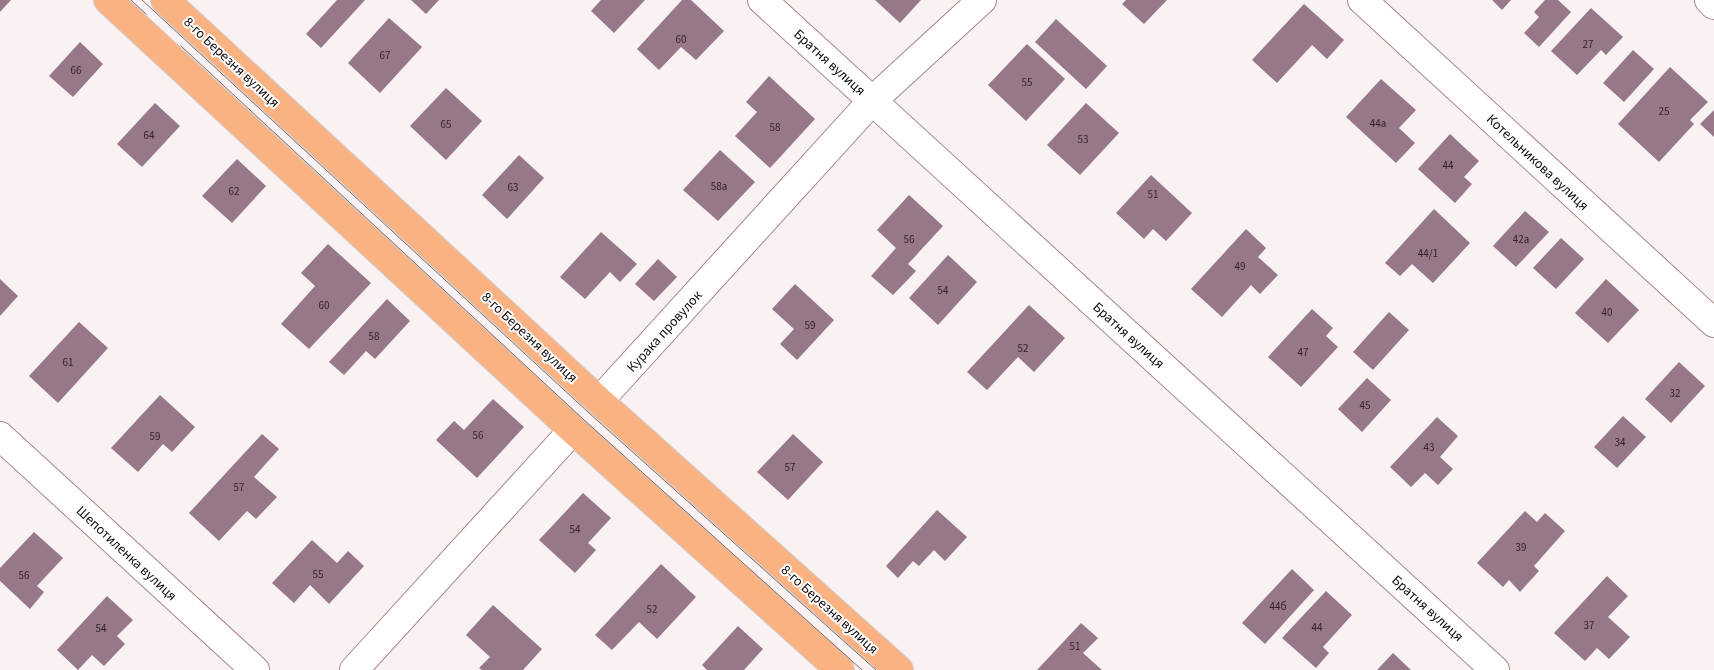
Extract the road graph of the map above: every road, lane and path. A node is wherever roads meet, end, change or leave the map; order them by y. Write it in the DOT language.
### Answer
graph roads {
  1 [pos="108,0"];
  2 [pos="165,0"];
  3 [pos="762,0"];
  4 [pos="982,0"];
  5 [pos="1362,0"];
  6 [pos="1709,0"];
  7 [pos="1714,4"];
  8 [pos="872,100"];
  9 [pos="1714,323"];
  10 [pos="599,401"];
  11 [pos="573,430"];
  12 [pos="0,436"];
  13 [pos="255,670"];
  14 [pos="354,670"];
  15 [pos="840,670"];
  16 [pos="899,670"];
  17 [pos="1495,670"];
  1 -- 11 [label="main road"];
  2 -- 10 [label="main road, 8-го Березня вулиця"];
  3 -- 8 [label="street, Братня вулиця"];
  4 -- 8 [label="street, Курака провулок"];
  5 -- 9 [label="street, Котельникова вулиця"];
  6 -- 7 [label="street"];
  8 -- 10 [label="street, Курака провулок"];
  8 -- 17 [label="street, Братня вулиця"];
  10 -- 11 [label="main road, Курака провулок"];
  10 -- 16 [label="main road, 8-го Березня вулиця"];
  11 -- 14 [label="street, Курака провулок"];
  11 -- 15 [label="main road"];
  12 -- 13 [label="street, Шепотиленка вулиця"];
}
